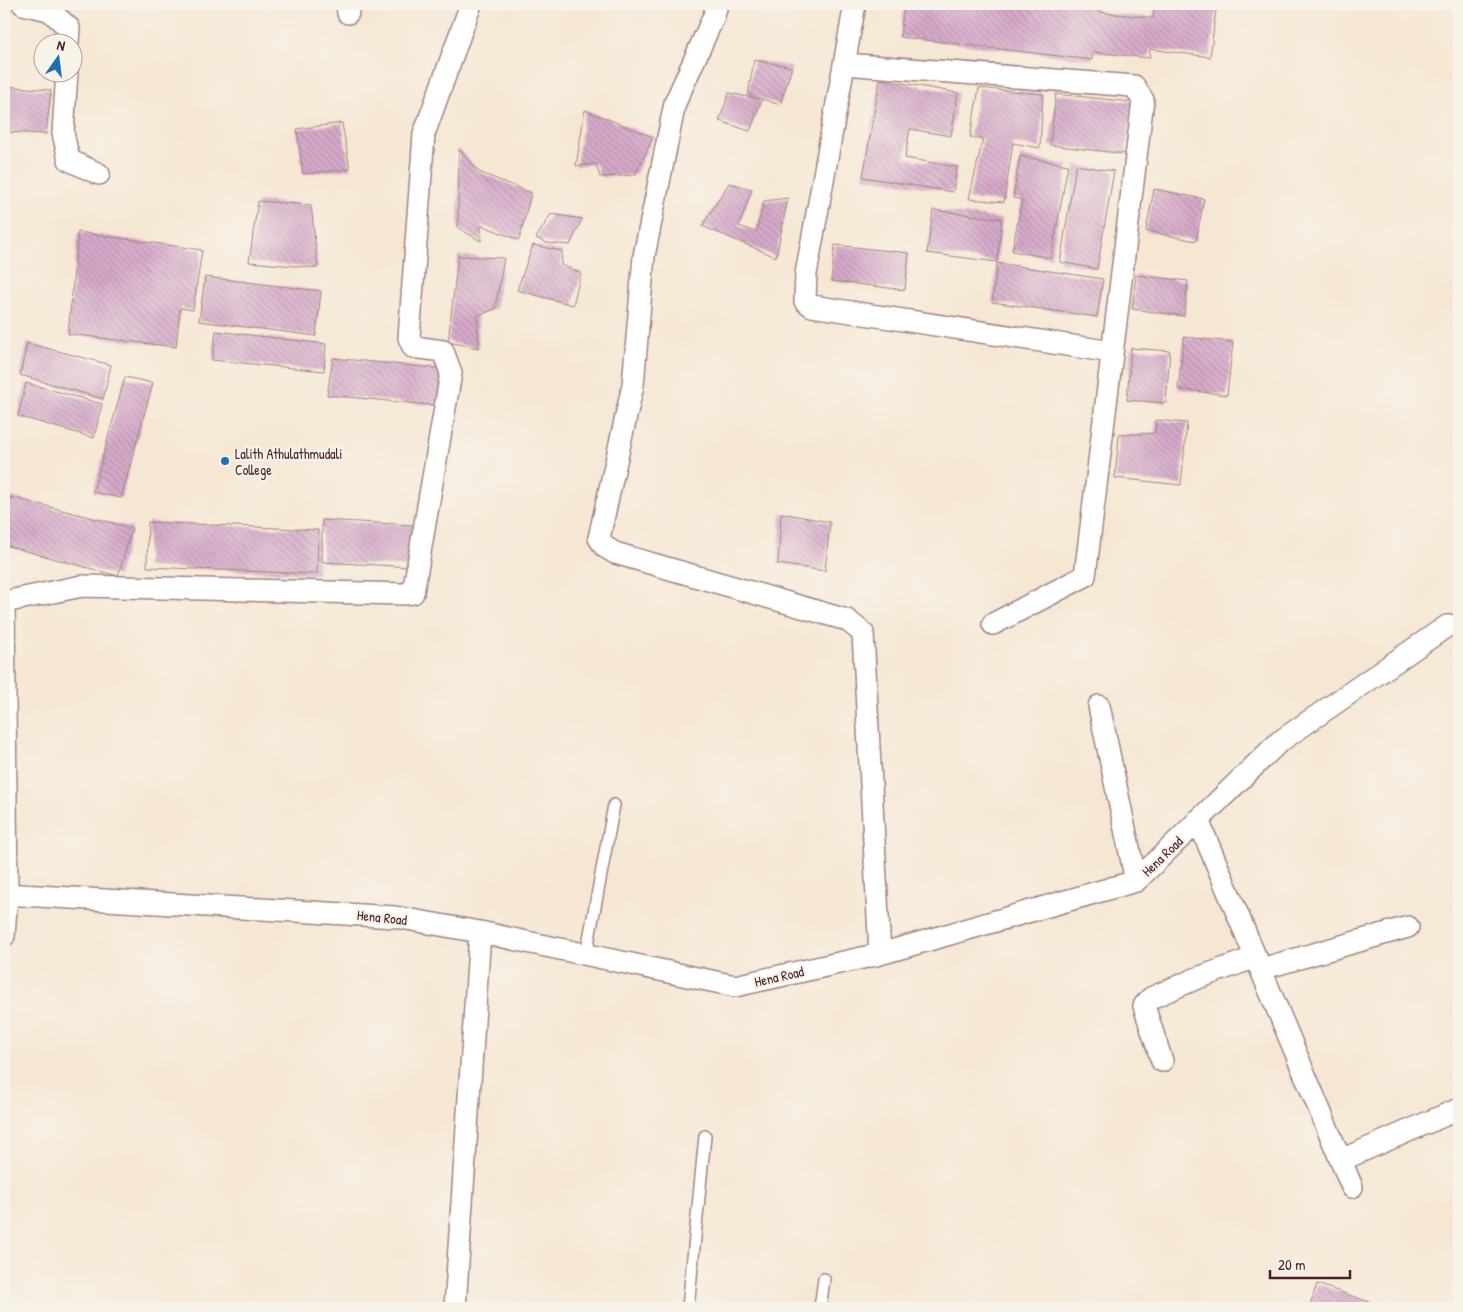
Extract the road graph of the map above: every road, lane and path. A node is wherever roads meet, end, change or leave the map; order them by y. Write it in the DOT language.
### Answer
graph roads {
  1 [pos="23,4"];
  2 [pos="471,4"];
  3 [pos="717,4"];
  4 [pos="855,4"];
  5 [pos="69,32"];
  6 [pos="844,64"];
  7 [pos="66,82"];
  8 [pos="99,174"];
  9 [pos="1112,352"];
  10 [pos="4,602"];
  11 [pos="993,624"];
  12 [pos="1459,625"];
  13 [pos="1099,706"];
  14 [pos="614,805"];
  15 [pos="1198,820"];
  16 [pos="1136,880"];
  17 [pos="5,894"];
  18 [pos="1408,927"];
  19 [pos="480,932"];
  20 [pos="4,936"];
  21 [pos="880,954"];
  22 [pos="586,955"];
  23 [pos="1258,963"];
  24 [pos="1162,1061"];
  25 [pos="1459,1109"];
  26 [pos="705,1136"];
  27 [pos="1341,1160"];
  28 [pos="1352,1187"];
  29 [pos="824,1278"];
  30 [pos="455,1308"];
  31 [pos="688,1308"];
  32 [pos="820,1308"];
  1 -- 5 [label="street"];
  2 -- 10 [label="street"];
  3 -- 21 [label="street"];
  4 -- 6 [label="street"];
  6 -- 9 [label="street"];
  6 -- 9 [label="street"];
  7 -- 8 [label="street"];
  9 -- 11 [label="street"];
  10 -- 17 [label="street"];
  12 -- 15 [label="street, Hena Road"];
  13 -- 16 [label="street"];
  14 -- 22 [label="lane"];
  15 -- 16 [label="street, Hena Road"];
  15 -- 23 [label="street"];
  16 -- 21 [label="street, Hena Road"];
  17 -- 19 [label="street, Hena Road"];
  17 -- 20 [label="street"];
  18 -- 23 [label="street"];
  19 -- 22 [label="street, Hena Road"];
  19 -- 30 [label="street"];
  21 -- 22 [label="street, Hena Road"];
  23 -- 24 [label="street"];
  23 -- 27 [label="street"];
  25 -- 27 [label="street"];
  26 -- 31 [label="lane"];
  27 -- 28 [label="street"];
  29 -- 32 [label="lane"];
}
